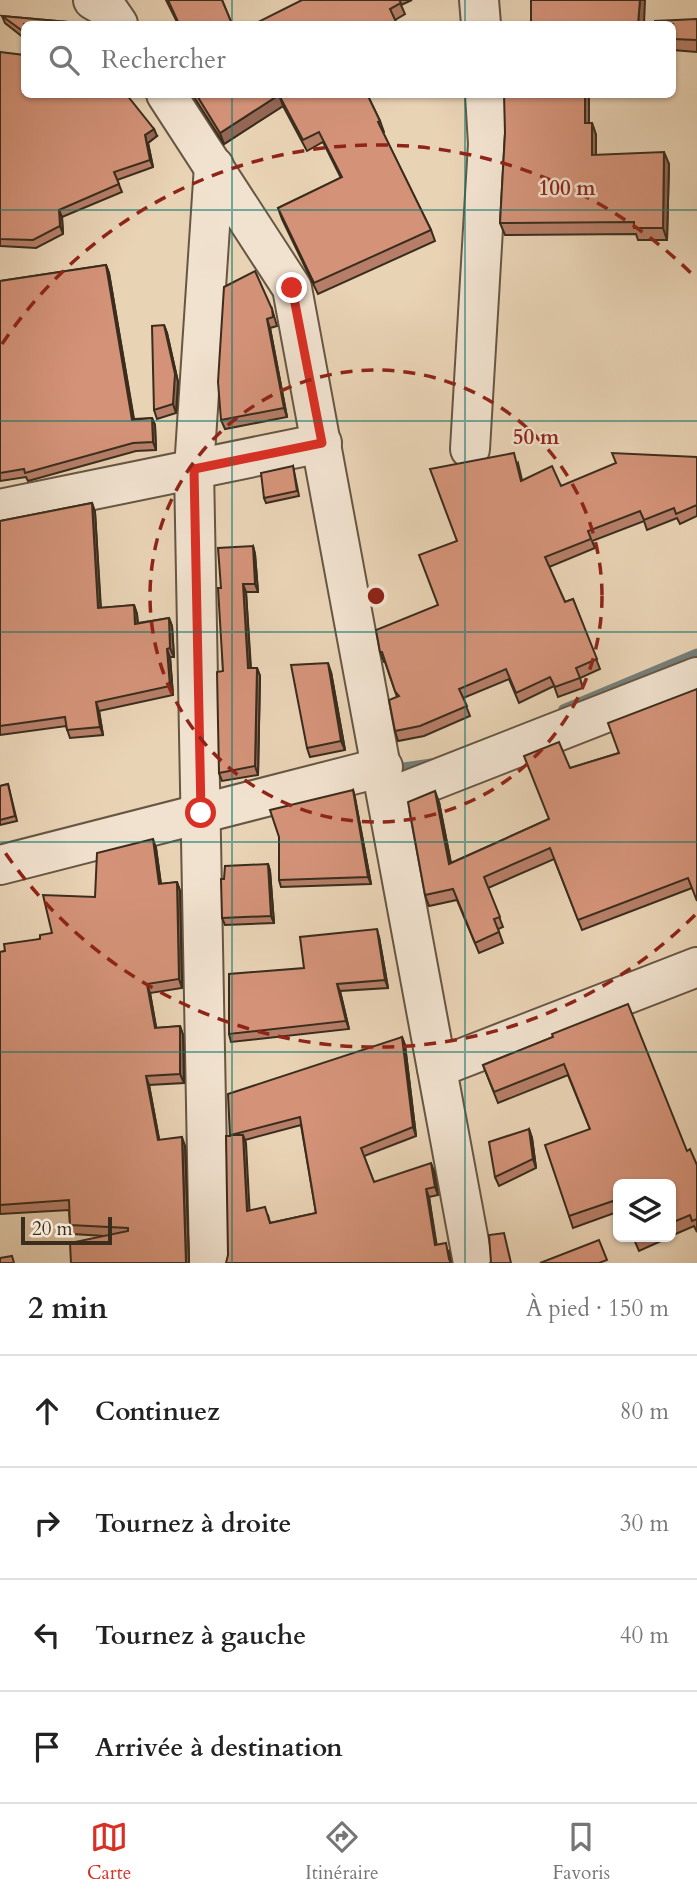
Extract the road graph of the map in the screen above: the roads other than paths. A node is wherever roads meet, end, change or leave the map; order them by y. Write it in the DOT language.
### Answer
graph roads {
  1 [pos="479,0"];
  2 [pos="481,21"];
  3 [pos="169,98"];
  4 [pos="485,98"];
  5 [pos="214,166"];
  6 [pos="322,443"];
  7 [pos="470,449"];
  8 [pos="194,469"];
  9 [pos="0,509"];
  10 [pos="697,677"];
  11 [pos="386,783"];
  12 [pos="201,813"];
  13 [pos="0,865"];
  14 [pos="697,967"];
  15 [pos="437,1068"];
  16 [pos="209,1263"];
  17 [pos="473,1263"];
  1 -- 2 [label="street"];
  3 -- 5 [label="street"];
  4 -- 7 [label="street"];
  5 -- 6 [label="street"];
  5 -- 8 [label="street"];
  6 -- 8 [label="street"];
  6 -- 11 [label="street"];
  8 -- 9 [label="street"];
  8 -- 12 [label="street"];
  10 -- 11 [label="street"];
  11 -- 12 [label="street"];
  11 -- 15 [label="street"];
  12 -- 13 [label="street"];
  12 -- 16 [label="street"];
  14 -- 15 [label="street"];
  15 -- 17 [label="street"];
}
